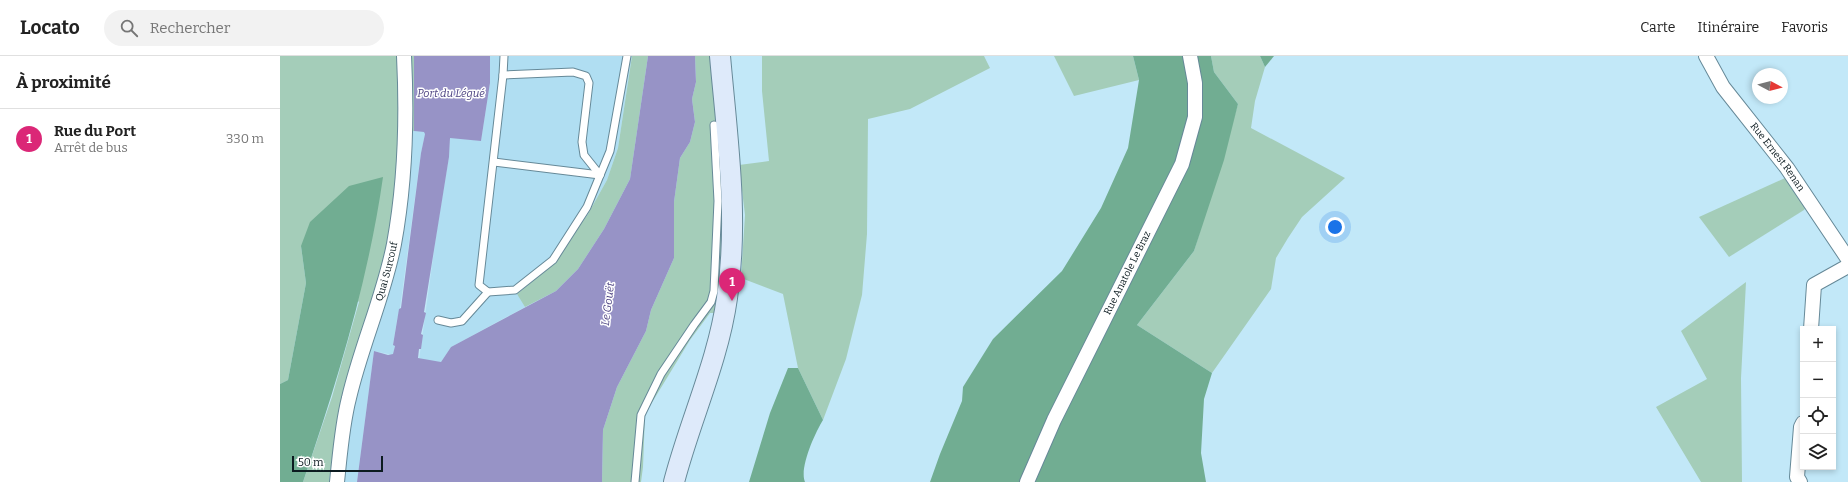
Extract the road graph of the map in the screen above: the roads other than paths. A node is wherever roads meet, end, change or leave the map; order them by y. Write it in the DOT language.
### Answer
graph roads {
  1 [pos="404,56"];
  2 [pos="504,56"];
  3 [pos="627,56"];
  4 [pos="720,56"];
  5 [pos="1190,56"];
  6 [pos="1706,56"];
  7 [pos="503,76"];
  8 [pos="714,125"];
  9 [pos="494,162"];
  10 [pos="600,175"];
  11 [pos="1848,259"];
  12 [pos="1848,266"];
  13 [pos="488,292"];
  14 [pos="438,320"];
  15 [pos="1811,326"];
  16 [pos="1800,434"];
  17 [pos="337,482"];
  18 [pos="635,482"];
  19 [pos="674,482"];
  20 [pos="1027,482"];
  21 [pos="1800,482"];
  1 -- 17 [label="street, Quai Surcouf"];
  2 -- 7 [label="lane"];
  3 -- 10 [label="lane"];
  4 -- 19 [label="street"];
  5 -- 20 [label="street, Rue Anatole Le Braz"];
  6 -- 11 [label="street, Rue Ernest Renan"];
  7 -- 9 [label="lane"];
  7 -- 10 [label="lane"];
  8 -- 18 [label="lane"];
  9 -- 10 [label="lane"];
  9 -- 13 [label="lane"];
  10 -- 13 [label="lane"];
  12 -- 15 [label="street"];
  13 -- 14 [label="lane"];
  16 -- 21 [label="street"];
}
